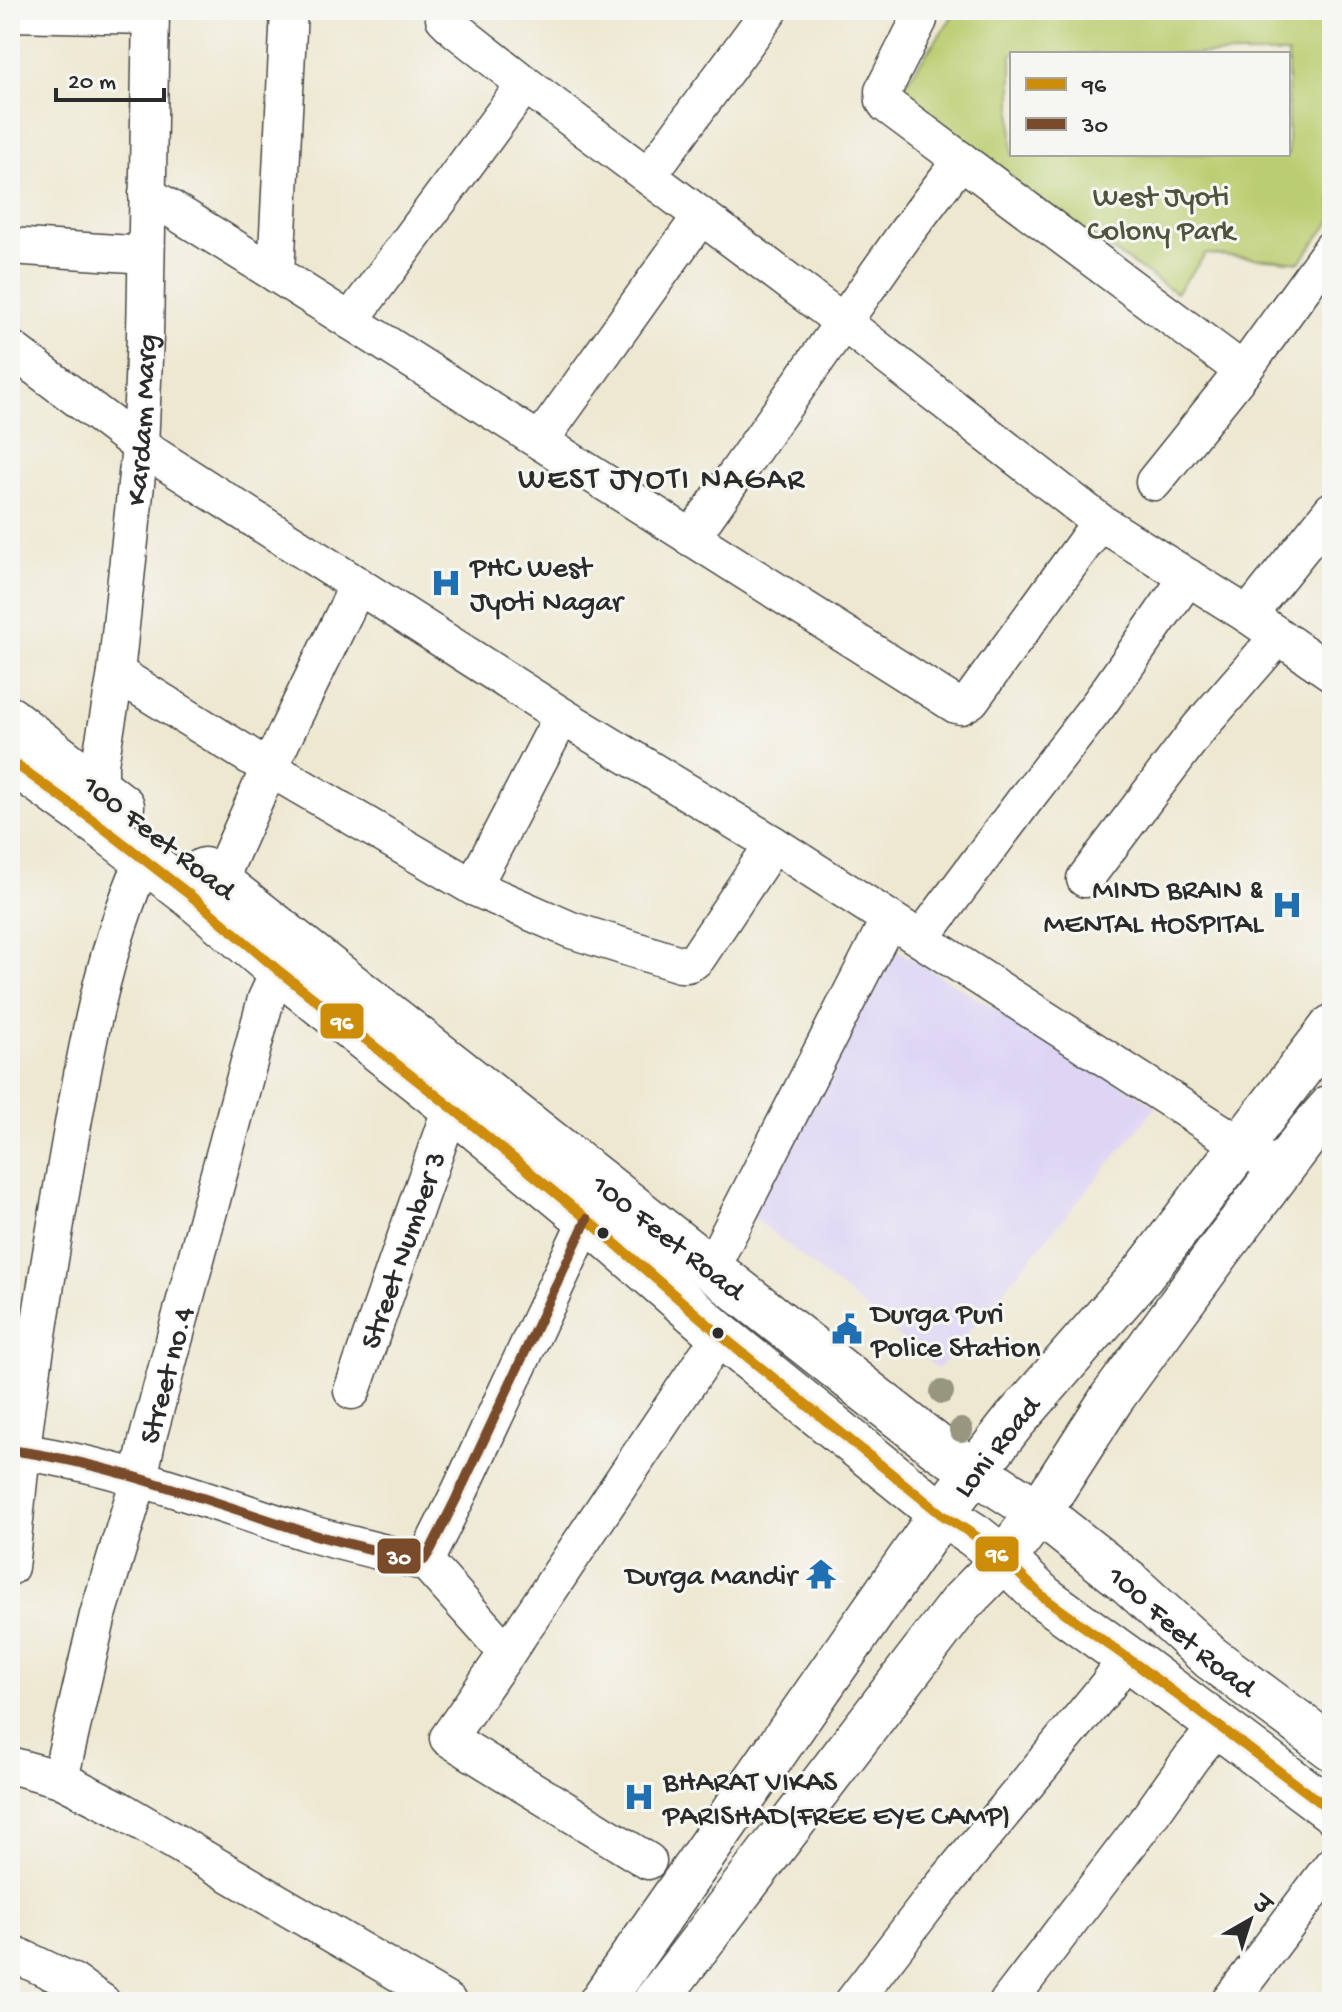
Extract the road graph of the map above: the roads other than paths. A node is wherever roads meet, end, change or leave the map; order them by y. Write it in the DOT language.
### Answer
graph roads {
  1 [pos="289,10"];
  2 [pos="443,10"];
  3 [pos="770,10"];
  4 [pos="919,10"];
  5 [pos="10,13"];
  6 [pos="151,13"];
  7 [pos="525,84"];
  8 [pos="961,160"];
  9 [pos="648,176"];
  10 [pos="147,194"];
  11 [pos="701,216"];
  12 [pos="10,246"];
  13 [pos="1332,248"];
  14 [pos="146,255"];
  15 [pos="276,274"];
  16 [pos="350,321"];
  17 [pos="843,322"];
  18 [pos="10,348"];
  19 [pos="1243,371"];
  20 [pos="540,441"];
  21 [pos="140,446"];
  22 [pos="1154,482"];
  23 [pos="1332,510"];
  24 [pos="1100,522"];
  25 [pos="691,538"];
  26 [pos="1188,577"];
  27 [pos="358,585"];
  28 [pos="1248,615"];
  29 [pos="1278,637"];
  30 [pos="116,673"];
  31 [pos="1332,673"];
  32 [pos="562,716"];
  33 [pos="10,719"];
  34 [pos="10,760"];
  35 [pos="269,768"];
  36 [pos="100,807"];
  37 [pos="773,844"];
  38 [pos="144,859"];
  39 [pos="1085,879"];
  40 [pos="219,881"];
  41 [pos="473,887"];
  42 [pos="889,919"];
  43 [pos="921,939"];
  44 [pos="279,971"];
  45 [pos="1332,1027"];
  46 [pos="1332,1106"];
  47 [pos="451,1107"];
  48 [pos="1242,1145"];
  49 [pos="1279,1171"];
  50 [pos="587,1219"];
  51 [pos="711,1268"];
  52 [pos="706,1356"];
  53 [pos="352,1391"];
  54 [pos="16,1451"];
  55 [pos="975,1472"];
  56 [pos="139,1479"];
  57 [pos="1039,1512"];
  58 [pos="941,1514"];
  59 [pos="1004,1559"];
  60 [pos="424,1560"];
  61 [pos="10,1567"];
  62 [pos="507,1653"];
  63 [pos="1126,1658"];
  64 [pos="1218,1726"];
  65 [pos="1332,1748"];
  66 [pos="10,1765"];
  67 [pos="60,1779"];
  68 [pos="1332,1811"];
  69 [pos="648,1861"];
  70 [pos="1332,1865"];
  71 [pos="10,1952"];
  72 [pos="102,2002"];
  73 [pos="448,2002"];
  74 [pos="601,2002"];
  75 [pos="655,2002"];
  76 [pos="853,2002"];
  77 [pos="1008,2002"];
  78 [pos="1229,2002"];
  1 -- 15 [label="street"];
  2 -- 7 [label="street"];
  3 -- 9 [label="street"];
  4 -- 8 [label="street"];
  5 -- 6 [label="street"];
  6 -- 10 [label="street, Kardam Marg"];
  7 -- 9 [label="street"];
  7 -- 16 [label="street"];
  8 -- 17 [label="street"];
  8 -- 19 [label="street"];
  9 -- 11 [label="street"];
  10 -- 14 [label="street, Kardam Marg"];
  10 -- 15 [label="street"];
  11 -- 17 [label="street"];
  11 -- 20 [label="street"];
  12 -- 14 [label="street"];
  13 -- 19 [label="street"];
  14 -- 21 [label="street, Kardam Marg"];
  15 -- 16 [label="street"];
  16 -- 20 [label="street"];
  17 -- 24 [label="street"];
  17 -- 25 [label="street"];
  18 -- 21 [label="street"];
  19 -- 22 [label="street"];
  20 -- 25 [label="street"];
  21 -- 27 [label="street"];
  21 -- 30 [label="street, Kardam Marg"];
  23 -- 28 [label="street"];
  24 -- 25 [label="street"];
  24 -- 26 [label="street"];
  26 -- 28 [label="street"];
  26 -- 43 [label="street"];
  27 -- 32 [label="street"];
  27 -- 35 [label="street"];
  28 -- 29 [label="street"];
  29 -- 31 [label="street"];
  29 -- 39 [label="street"];
  30 -- 35 [label="street"];
  30 -- 36 [label="street, Kardam Marg"];
  32 -- 37 [label="street"];
  32 -- 41 [label="street"];
  33 -- 36 [label="main road, 100 Feet Road"];
  34 -- 36 [label="main road, 100 Feet Road"];
  35 -- 40 [label="street"];
  35 -- 41 [label="street"];
  36 -- 38 [label="main road, 100 Feet Road"];
  36 -- 40 [label="main road, 100 Feet Road"];
  37 -- 41 [label="street"];
  37 -- 42 [label="street"];
  38 -- 44 [label="main road, 100 Feet Road"];
  38 -- 54 [label="street"];
  40 -- 51 [label="main road, 100 Feet Road"];
  42 -- 43 [label="street"];
  42 -- 51 [label="street"];
  43 -- 48 [label="street"];
  44 -- 47 [label="main road, 100 Feet Road"];
  44 -- 56 [label="street, Street no.4"];
  45 -- 48 [label="main road, Loni Road"];
  46 -- 49 [label="main road"];
  47 -- 50 [label="main road, 100 Feet Road"];
  47 -- 53 [label="street, Street Number 3"];
  48 -- 49 [label="street"];
  48 -- 55 [label="main road, Loni Road"];
  49 -- 57 [label="main road"];
  50 -- 58 [label="main road, 100 Feet Road"];
  50 -- 60 [label="street"];
  51 -- 55 [label="main road, 100 Feet Road"];
  52 -- 62 [label="street"];
  54 -- 56 [label="street"];
  54 -- 61 [label="street"];
  55 -- 57 [label="main road, 100 Feet Road"];
  55 -- 58 [label="main road, Loni Road"];
  56 -- 60 [label="street"];
  56 -- 67 [label="street, Street no.4"];
  57 -- 59 [label="main road"];
  57 -- 65 [label="main road, 100 Feet Road"];
  58 -- 59 [label="main road, 100 Feet Road"];
  58 -- 74 [label="main road, Loni Road"];
  59 -- 63 [label="main road, 100 Feet Road"];
  59 -- 75 [label="main road"];
  60 -- 62 [label="street"];
  62 -- 69 [label="street"];
  63 -- 64 [label="main road, 100 Feet Road"];
  63 -- 76 [label="street"];
  64 -- 68 [label="main road, 100 Feet Road"];
  64 -- 77 [label="street"];
  66 -- 67 [label="street"];
  67 -- 73 [label="street"];
  70 -- 78 [label="street"];
  71 -- 72 [label="street"];
}
